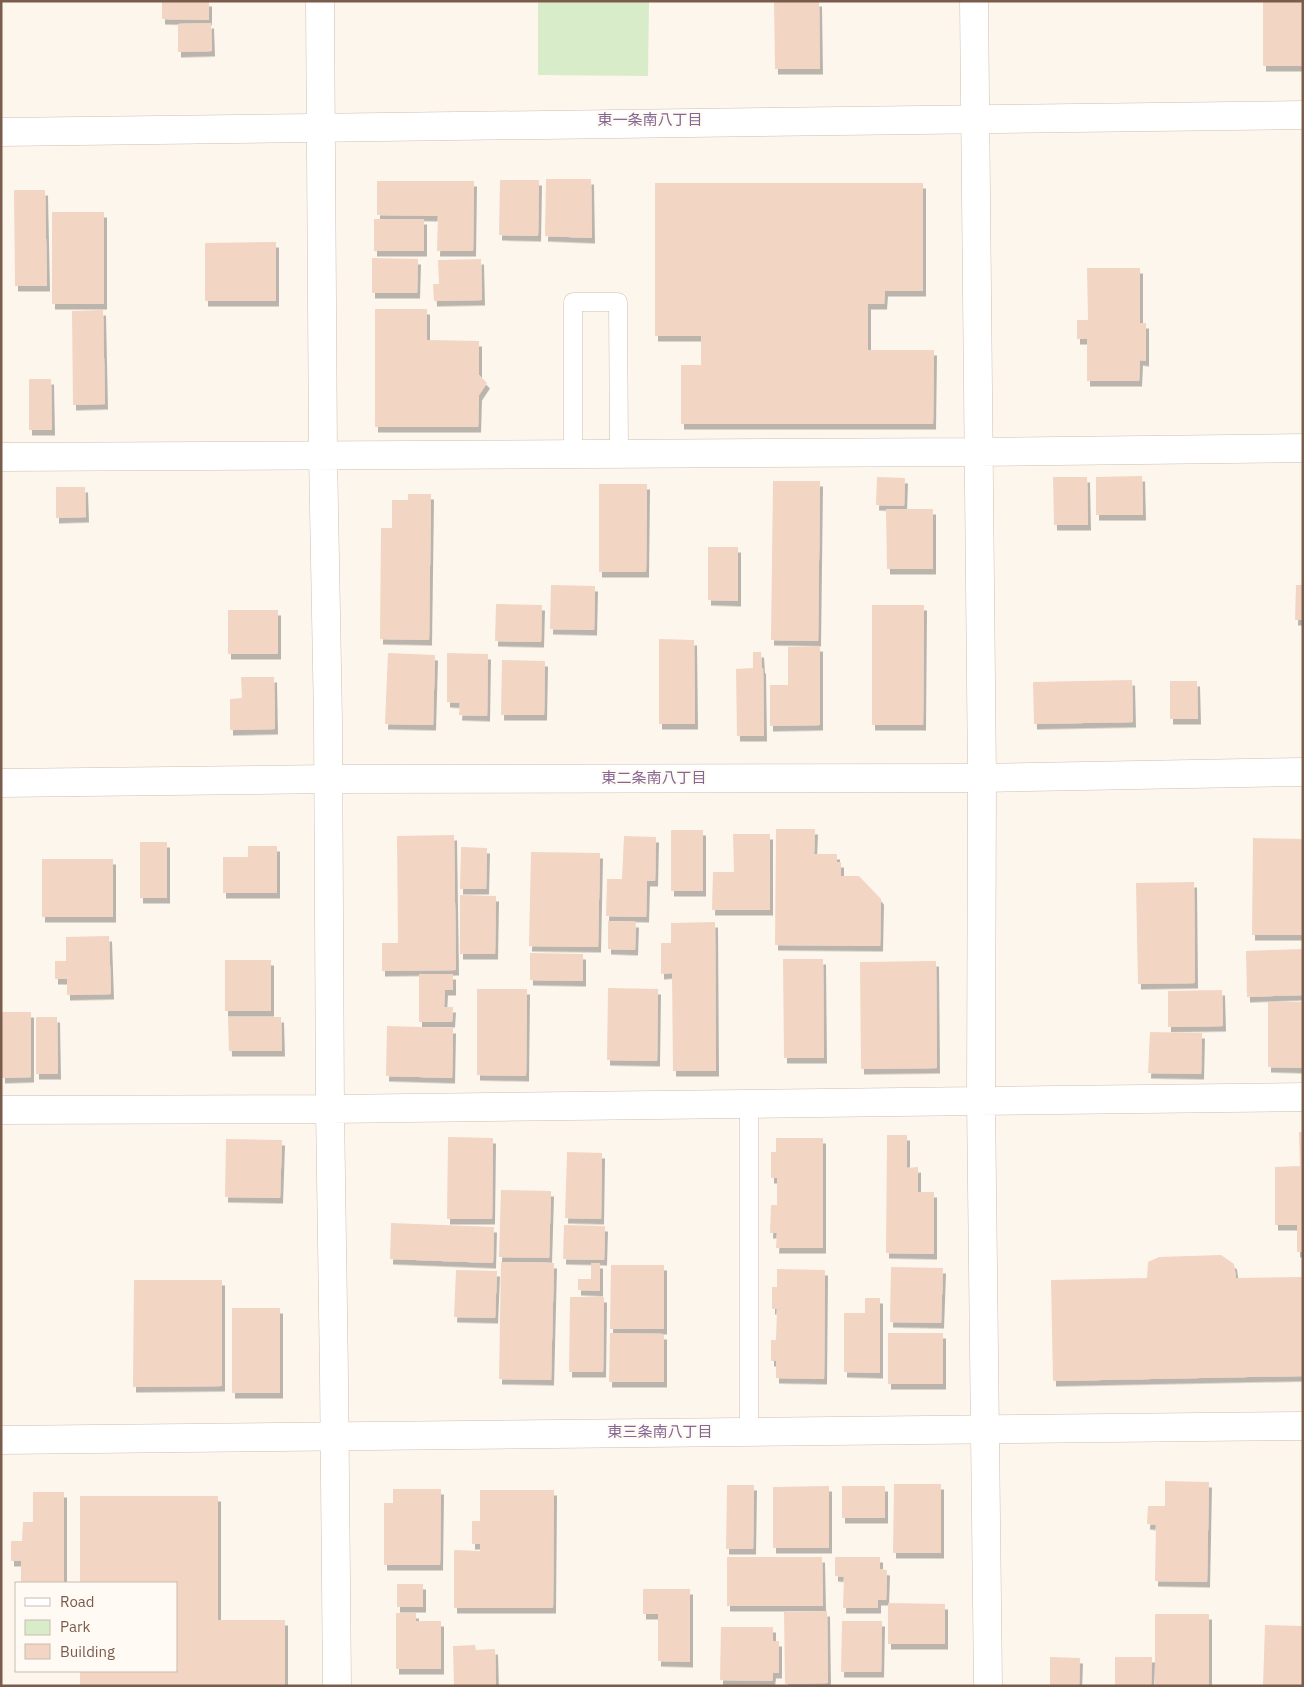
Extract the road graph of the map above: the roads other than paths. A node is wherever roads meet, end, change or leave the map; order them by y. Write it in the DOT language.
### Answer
graph roads {
  1 [pos="320,1"];
  2 [pos="974,1"];
  3 [pos="1303,115"];
  4 [pos="975,119"];
  5 [pos="320,127"];
  6 [pos="1,132"];
  7 [pos="1303,448"];
  8 [pos="978,452"];
  9 [pos="573,453"];
  10 [pos="619,453"];
  11 [pos="323,454"];
  12 [pos="1,457"];
  13 [pos="1303,772"];
  14 [pos="982,778"];
  15 [pos="328,779"];
  16 [pos="1,783"];
  17 [pos="1303,1097"];
  18 [pos="982,1101"];
  19 [pos="750,1104"];
  20 [pos="330,1109"];
  21 [pos="1,1110"];
  22 [pos="1303,1426"];
  23 [pos="984,1428"];
  24 [pos="749,1431"];
  25 [pos="335,1436"];
  26 [pos="1,1440"];
  27 [pos="337,1686"];
  28 [pos="988,1686"];
  1 -- 5 [label="street"];
  2 -- 4 [label="street"];
  3 -- 4 [label="street"];
  4 -- 5 [label="street"];
  4 -- 8 [label="street"];
  5 -- 6 [label="street"];
  5 -- 11 [label="street"];
  7 -- 8 [label="street"];
  8 -- 10 [label="street"];
  8 -- 14 [label="street"];
  9 -- 10 [label="street"];
  9 -- 10 [label="lane"];
  9 -- 11 [label="street"];
  11 -- 12 [label="street"];
  11 -- 15 [label="street"];
  13 -- 14 [label="street"];
  14 -- 15 [label="street"];
  14 -- 18 [label="street"];
  15 -- 16 [label="street"];
  15 -- 20 [label="street"];
  17 -- 18 [label="street"];
  18 -- 19 [label="street"];
  18 -- 23 [label="street"];
  19 -- 20 [label="street"];
  19 -- 24 [label="lane"];
  20 -- 21 [label="street"];
  20 -- 25 [label="street"];
  22 -- 23 [label="street"];
  23 -- 24 [label="street"];
  23 -- 28 [label="street"];
  24 -- 25 [label="street"];
  25 -- 26 [label="street"];
  25 -- 27 [label="street"];
}
